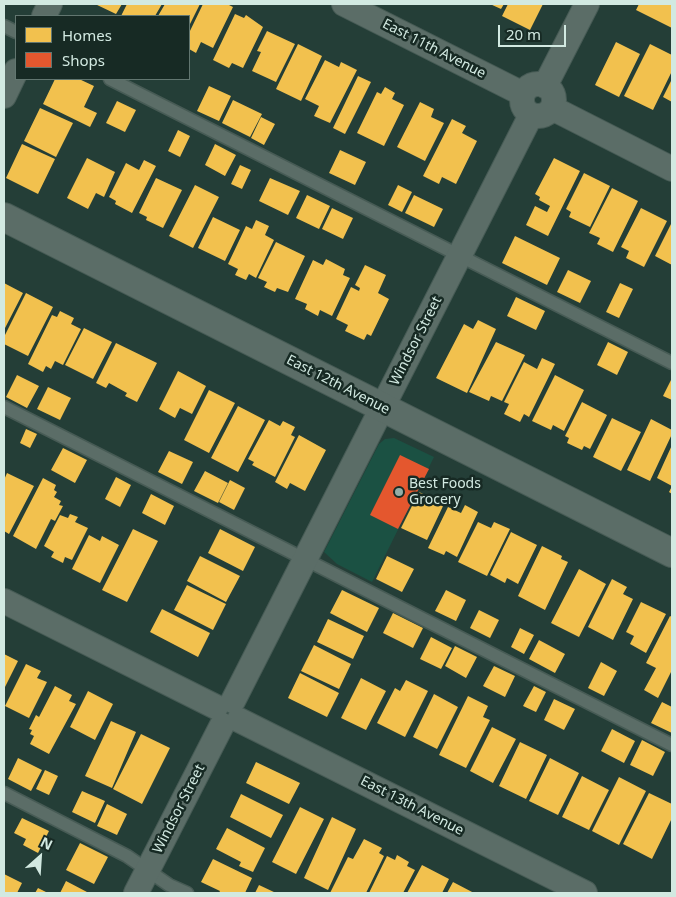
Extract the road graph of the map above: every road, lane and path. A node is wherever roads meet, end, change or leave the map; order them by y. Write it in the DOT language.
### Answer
graph roads {
  1 [pos="344,4"];
  2 [pos="587,4"];
  3 [pos="15,73"];
  4 [pos="112,80"];
  5 [pos="4,96"];
  6 [pos="535,106"];
  7 [pos="672,169"];
  8 [pos="4,217"];
  9 [pos="460,255"];
  10 [pos="672,362"];
  11 [pos="4,406"];
  12 [pos="382,408"];
  13 [pos="672,553"];
  14 [pos="306,558"];
  15 [pos="4,601"];
  16 [pos="228,713"];
  17 [pos="672,745"];
  18 [pos="4,793"];
  19 [pos="148,870"];
  20 [pos="136,893"];
  21 [pos="187,893"];
  22 [pos="585,893"];
  1 -- 6 [label="street, East 11th Avenue"];
  2 -- 6 [label="street"];
  3 -- 5 [label="street"];
  4 -- 9 [label="lane"];
  6 -- 7 [label="street, East 11th Avenue"];
  6 -- 9 [label="street, Windsor Street"];
  8 -- 12 [label="street, East 12th Avenue"];
  9 -- 10 [label="lane"];
  9 -- 12 [label="street, Windsor Street"];
  11 -- 14 [label="lane"];
  12 -- 13 [label="street, East 12th Avenue"];
  12 -- 14 [label="street, Windsor Street"];
  14 -- 16 [label="street, Windsor Street"];
  14 -- 17 [label="lane"];
  15 -- 16 [label="street, East 13th Avenue"];
  16 -- 19 [label="street, Windsor Street"];
  16 -- 22 [label="street, East 13th Avenue"];
  18 -- 19 [label="lane"];
  19 -- 20 [label="street, Windsor Street"];
  19 -- 21 [label="lane"];
}
